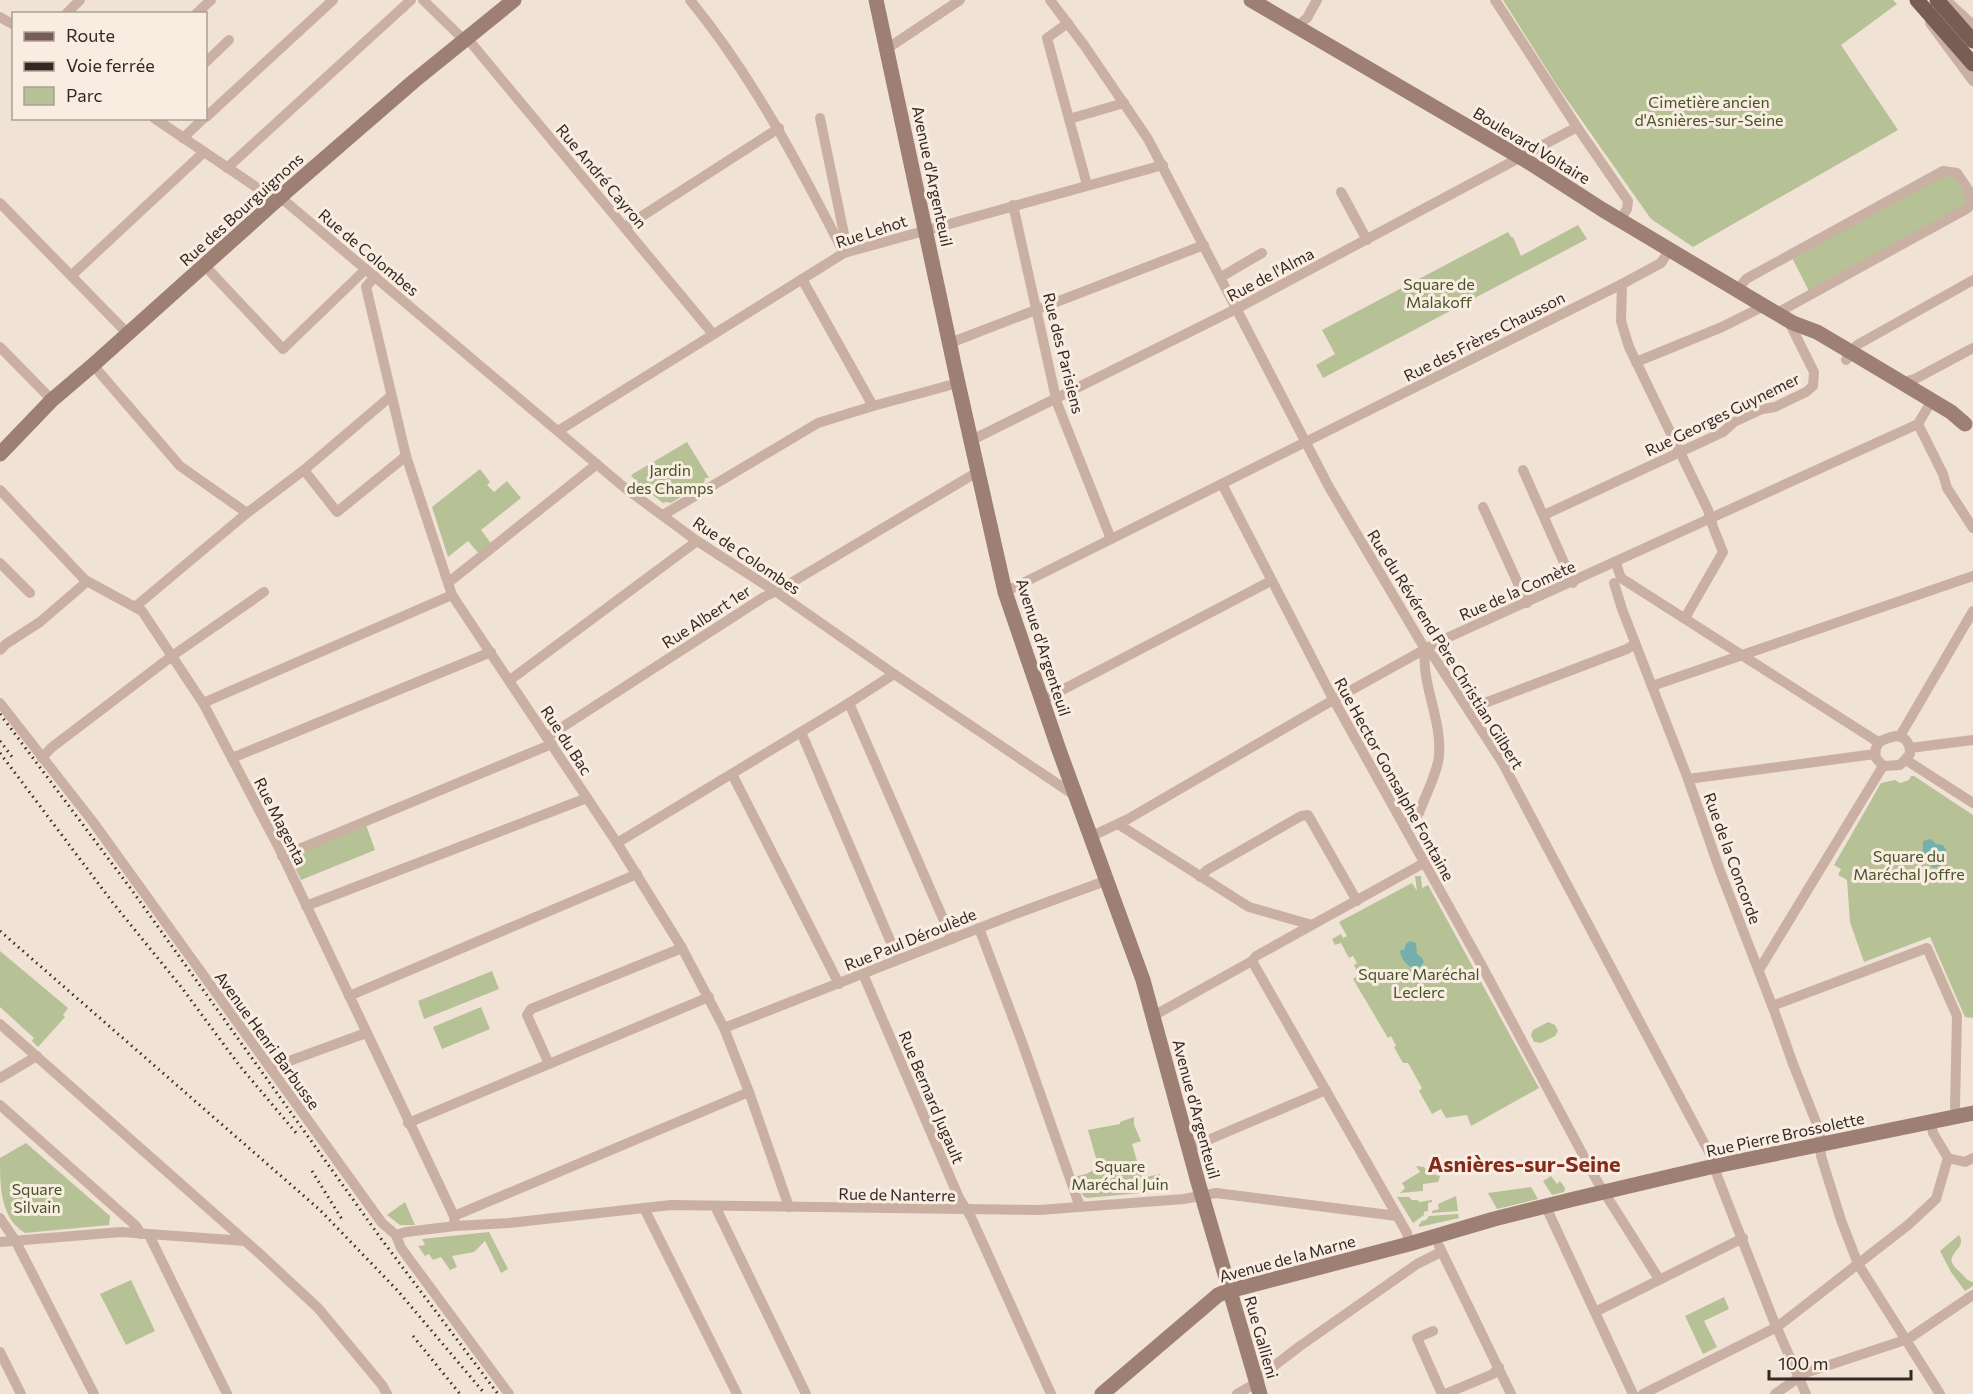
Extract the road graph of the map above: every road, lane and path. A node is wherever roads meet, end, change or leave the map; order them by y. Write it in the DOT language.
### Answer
graph roads {
  1 [pos="80,0"];
  2 [pos="211,0"];
  3 [pos="333,0"];
  4 [pos="411,0"];
  5 [pos="423,0"];
  6 [pos="514,0"];
  7 [pos="690,0"];
  8 [pos="876,0"];
  9 [pos="960,0"];
  10 [pos="1050,0"];
  11 [pos="1251,0"];
  12 [pos="1317,0"];
  13 [pos="1495,0"];
  14 [pos="1916,0"];
  15 [pos="1937,0"];
  16 [pos="1946,0"];
  17 [pos="68,12"];
  18 [pos="198,12"];
  19 [pos="1970,19"];
  20 [pos="1068,23"];
  21 [pos="1296,27"];
  22 [pos="465,39"];
  23 [pos="229,40"];
  24 [pos="1973,41"];
  25 [pos="888,48"];
  26 [pos="207,61"];
  27 [pos="1973,64"];
  28 [pos="1973,81"];
  29 [pos="1124,103"];
  30 [pos="207,116"];
  31 [pos="820,118"];
  32 [pos="1069,119"];
  33 [pos="157,120"];
  34 [pos="203,120"];
  35 [pos="1577,127"];
  36 [pos="779,128"];
  37 [pos="183,138"];
  38 [pos="203,153"];
  39 [pos="1519,157"];
  40 [pos="1162,165"];
  41 [pos="227,168"];
  42 [pos="1087,185"];
  43 [pos="1341,192"];
  44 [pos="279,200"];
  45 [pos="0,202"];
  46 [pos="1972,203"];
  47 [pos="1013,205"];
  48 [pos="1620,220"];
  49 [pos="625,227"];
  50 [pos="925,229"];
  51 [pos="1367,240"];
  52 [pos="1204,245"];
  53 [pos="1670,249"];
  54 [pos="844,253"];
  55 [pos="1262,253"];
  56 [pos="205,266"];
  57 [pos="366,269"];
  58 [pos="72,275"];
  59 [pos="375,276"];
  60 [pos="1221,277"];
  61 [pos="802,279"];
  62 [pos="1973,280"];
  63 [pos="354,282"];
  64 [pos="1622,284"];
  65 [pos="366,287"];
  66 [pos="1738,290"];
  67 [pos="1236,309"];
  68 [pos="1037,310"];
  69 [pos="1781,315"];
  70 [pos="128,334"];
  71 [pos="713,334"];
  72 [pos="950,343"];
  73 [pos="0,347"];
  74 [pos="1973,348"];
  75 [pos="1848,356"];
  76 [pos="1636,362"];
  77 [pos="93,365"];
  78 [pos="958,382"];
  79 [pos="1902,382"];
  80 [pos="391,396"];
  81 [pos="1056,397"];
  82 [pos="52,400"];
  83 [pos="873,406"];
  84 [pos="1928,407"];
  85 [pos="1918,424"];
  86 [pos="1969,426"];
  87 [pos="558,431"];
  88 [pos="972,440"];
  89 [pos="1306,442"];
  90 [pos="1680,452"];
  91 [pos="0,454"];
  92 [pos="406,456"];
  93 [pos="597,464"];
  94 [pos="304,470"];
  95 [pos="1523,470"];
  96 [pos="979,471"];
  97 [pos="1222,484"];
  98 [pos="0,490"];
  99 [pos="1484,507"];
  100 [pos="247,513"];
  101 [pos="663,515"];
  102 [pos="1544,515"];
  103 [pos="1710,519"];
  104 [pos="1973,528"];
  105 [pos="1111,539"];
  106 [pos="698,541"];
  107 [pos="1616,562"];
  108 [pos="0,563"];
  109 [pos="1604,568"];
  110 [pos="1973,576"];
  111 [pos="85,580"];
  112 [pos="1271,580"];
  113 [pos="1617,581"];
  114 [pos="449,582"];
  115 [pos="1573,583"];
  116 [pos="775,591"];
  117 [pos="264,592"];
  118 [pos="1005,592"];
  119 [pos="30,593"];
  120 [pos="452,595"];
  121 [pos="1527,603"];
  122 [pos="135,607"];
  123 [pos="1973,610"];
  124 [pos="1685,618"];
  125 [pos="1635,644"];
  126 [pos="1425,649"];
  127 [pos="0,650"];
  128 [pos="491,652"];
  129 [pos="1742,655"];
  130 [pos="172,656"];
  131 [pos="894,674"];
  132 [pos="510,680"];
  133 [pos="1652,686"];
  134 [pos="1042,700"];
  135 [pos="1334,700"];
  136 [pos="0,703"];
  137 [pos="203,703"];
  138 [pos="849,703"];
  139 [pos="1469,709"];
  140 [pos="801,732"];
  141 [pos="1900,736"];
  142 [pos="1973,740"];
  143 [pos="549,741"];
  144 [pos="1878,742"];
  145 [pos="1910,748"];
  146 [pos="1875,754"];
  147 [pos="42,758"];
  148 [pos="232,758"];
  149 [pos="1906,760"];
  150 [pos="1883,765"];
  151 [pos="732,774"];
  152 [pos="1688,779"];
  153 [pos="1077,797"];
  154 [pos="587,798"];
  155 [pos="1973,803"];
  156 [pos="1118,824"];
  157 [pos="1404,824"];
  158 [pos="1092,836"];
  159 [pos="617,843"];
  160 [pos="282,856"];
  161 [pos="1424,863"];
  162 [pos="637,873"];
  163 [pos="1200,877"];
  164 [pos="1108,880"];
  165 [pos="1357,901"];
  166 [pos="306,906"];
  167 [pos="1312,925"];
  168 [pos="979,928"];
  169 [pos="952,939"];
  170 [pos="682,948"];
  171 [pos="898,959"];
  172 [pos="1252,961"];
  173 [pos="1759,970"];
  174 [pos="863,974"];
  175 [pos="839,984"];
  176 [pos="349,996"];
  177 [pos="709,997"];
  178 [pos="1773,1006"];
  179 [pos="1153,1016"];
  180 [pos="0,1024"];
  181 [pos="724,1028"];
  182 [pos="366,1033"];
  183 [pos="37,1056"];
  184 [pos="549,1064"];
  185 [pos="270,1068"];
  186 [pos="0,1078"];
  187 [pos="1326,1090"];
  188 [pos="749,1092"];
  189 [pos="0,1105"];
  190 [pos="1973,1113"];
  191 [pos="1957,1117"];
  192 [pos="1931,1122"];
  193 [pos="408,1123"];
  194 [pos="1821,1145"];
  195 [pos="1189,1148"];
  196 [pos="1948,1158"];
  197 [pos="1973,1158"];
  198 [pos="1715,1166"];
  199 [pos="1605,1192"];
  200 [pos="1202,1195"];
  201 [pos="715,1206"];
  202 [pos="789,1207"];
  203 [pos="1080,1207"];
  204 [pos="1546,1207"];
  205 [pos="644,1208"];
  206 [pos="965,1209"];
  207 [pos="1397,1216"];
  208 [pos="0,1218"];
  209 [pos="455,1221"];
  210 [pos="145,1234"];
  211 [pos="396,1235"];
  212 [pos="1436,1237"];
  213 [pos="1743,1238"];
  214 [pos="15,1240"];
  215 [pos="245,1241"];
  216 [pos="0,1242"];
  217 [pos="1409,1244"];
  218 [pos="1442,1252"];
  219 [pos="1862,1261"];
  220 [pos="1659,1280"];
  221 [pos="1229,1291"];
  222 [pos="1973,1295"];
  223 [pos="1595,1312"];
  224 [pos="1777,1327"];
  225 [pos="1433,1331"];
  226 [pos="1905,1340"];
  227 [pos="0,1352"];
  228 [pos="1499,1367"];
  229 [pos="1799,1377"];
  230 [pos="1256,1390"];
  231 [pos="21,1394"];
  232 [pos="94,1394"];
  233 [pos="227,1394"];
  234 [pos="387,1394"];
  235 [pos="509,1394"];
  236 [pos="737,1394"];
  237 [pos="806,1394"];
  238 [pos="1051,1394"];
  239 [pos="1102,1394"];
  240 [pos="1237,1394"];
  241 [pos="1443,1394"];
  242 [pos="1511,1394"];
  243 [pos="1633,1394"];
  244 [pos="1643,1394"];
  245 [pos="1774,1394"];
  246 [pos="1806,1394"];
  247 [pos="1940,1394"];
  1 -- 17 [label="street"];
  2 -- 18 [label="street"];
  3 -- 30 [label="street"];
  4 -- 41 [label="street"];
  5 -- 22 [label="street, Rue André Cayron"];
  6 -- 22 [label="main road, Rue des Bourguignons"];
  7 -- 36 [label="street"];
  8 -- 25 [label="main road, Avenue d'Argenteuil"];
  9 -- 25 [label="street"];
  10 -- 20 [label="street, Rue du Révérend Père Christian Gilbert"];
  11 -- 21 [label="main road, Boulevard Voltaire"];
  12 -- 21 [label="street"];
  13 -- 35 [label="street"];
  14 -- 27 [label="main road"];
  14 -- 28 [label="street"];
  15 -- 24 [label="main road"];
  16 -- 19 [label="street"];
  20 -- 29 [label="street, Rue du Révérend Père Christian Gilbert"];
  20 -- 32 [label="street"];
  21 -- 39 [label="main road, Boulevard Voltaire"];
  22 -- 44 [label="main road, Rue des Bourguignons"];
  22 -- 49 [label="street, Rue André Cayron"];
  23 -- 26 [label="street"];
  25 -- 50 [label="main road, Avenue d'Argenteuil"];
  29 -- 32 [label="street"];
  29 -- 40 [label="street, Rue du Révérend Père Christian Gilbert"];
  31 -- 54 [label="street"];
  32 -- 42 [label="street"];
  33 -- 37 [label="street, Rue de Colombes"];
  34 -- 37 [label="street"];
  35 -- 39 [label="street, Rue de l'Alma"];
  35 -- 48 [label="street"];
  36 -- 49 [label="street"];
  36 -- 54 [label="street"];
  37 -- 38 [label="street, Rue de Colombes"];
  38 -- 41 [label="street, Rue de Colombes"];
  38 -- 58 [label="street"];
  39 -- 48 [label="main road, Boulevard Voltaire"];
  39 -- 51 [label="street, Rue de l'Alma"];
  40 -- 42 [label="street, Rue Lehot"];
  40 -- 52 [label="street, Rue du Révérend Père Christian Gilbert"];
  41 -- 44 [label="street, Rue de Colombes"];
  42 -- 47 [label="street, Rue Lehot"];
  43 -- 51 [label="street"];
  44 -- 56 [label="main road, Rue des Bourguignons"];
  44 -- 57 [label="street, Rue de Colombes"];
  45 -- 58 [label="street"];
  46 -- 66 [label="street"];
  46 -- 69 [label="street"];
  47 -- 50 [label="street, Rue Lehot"];
  47 -- 68 [label="street, Rue des Parisiens"];
  48 -- 53 [label="main road, Boulevard Voltaire"];
  49 -- 71 [label="street, Rue André Cayron"];
  50 -- 54 [label="street, Rue Lehot"];
  50 -- 72 [label="main road, Avenue d'Argenteuil"];
  51 -- 67 [label="street, Rue de l'Alma"];
  52 -- 60 [label="street, Rue du Révérend Père Christian Gilbert"];
  52 -- 68 [label="street"];
  53 -- 64 [label="street, Rue des Frères Chausson"];
  53 -- 66 [label="main road, Boulevard Voltaire"];
  54 -- 61 [label="street, Rue Lehot"];
  55 -- 60 [label="street"];
  56 -- 63 [label="street"];
  56 -- 70 [label="main road, Rue des Bourguignons"];
  57 -- 59 [label="street, Rue de Colombes"];
  57 -- 63 [label="street"];
  58 -- 70 [label="street"];
  59 -- 65 [label="street"];
  59 -- 87 [label="street, Rue de Colombes"];
  60 -- 67 [label="street, Rue du Révérend Père Christian Gilbert"];
  61 -- 71 [label="street, Rue Lehot"];
  61 -- 83 [label="street"];
  62 -- 75 [label="street"];
  63 -- 65 [label="street"];
  64 -- 76 [label="street"];
  64 -- 89 [label="street, Rue des Frères Chausson"];
  65 -- 80 [label="street, Rue du Bac"];
  66 -- 69 [label="main road, Boulevard Voltaire"];
  67 -- 81 [label="street, Rue de l'Alma"];
  67 -- 89 [label="street, Rue du Révérend Père Christian Gilbert"];
  68 -- 72 [label="street"];
  68 -- 81 [label="street, Rue des Parisiens"];
  69 -- 75 [label="main road, Boulevard Voltaire"];
  69 -- 76 [label="street"];
  69 -- 90 [label="street, Rue Georges Guynemer"];
  70 -- 77 [label="main road, Rue des Bourguignons"];
  71 -- 87 [label="street, Rue Lehot"];
  72 -- 78 [label="main road, Avenue d'Argenteuil"];
  73 -- 82 [label="street"];
  74 -- 79 [label="street"];
  75 -- 79 [label="main road, Boulevard Voltaire"];
  75 -- 84 [label="main road, Boulevard Voltaire"];
  76 -- 90 [label="street"];
  77 -- 82 [label="main road, Rue des Bourguignons"];
  77 -- 100 [label="street"];
  78 -- 83 [label="street"];
  78 -- 88 [label="main road, Avenue d'Argenteuil"];
  79 -- 86 [label="main road, Boulevard Voltaire"];
  80 -- 92 [label="street, Rue du Bac"];
  80 -- 94 [label="street"];
  81 -- 88 [label="street, Rue de l'Alma"];
  81 -- 105 [label="street, Rue des Parisiens"];
  82 -- 91 [label="main road, Rue des Bourguignons"];
  83 -- 101 [label="street"];
  84 -- 85 [label="street"];
  84 -- 86 [label="main road, Boulevard Voltaire"];
  85 -- 103 [label="street, Rue de la Comète"];
  85 -- 104 [label="street"];
  87 -- 93 [label="street, Rue de Colombes"];
  88 -- 96 [label="main road, Avenue d'Argenteuil"];
  89 -- 97 [label="street, Rue des Frères Chausson"];
  89 -- 126 [label="street, Rue du Révérend Père Christian Gilbert"];
  90 -- 102 [label="street, Rue Georges Guynemer"];
  90 -- 103 [label="street"];
  92 -- 94 [label="street"];
  92 -- 114 [label="street, Rue du Bac"];
  93 -- 101 [label="street, Rue de Colombes"];
  93 -- 114 [label="street"];
  94 -- 100 [label="street"];
  95 -- 102 [label="street"];
  96 -- 116 [label="street, Rue Albert 1er"];
  96 -- 118 [label="main road, Avenue d'Argenteuil"];
  97 -- 105 [label="street, Rue des Frères Chausson"];
  97 -- 112 [label="street, Rue Hector Gonsalphe Fontaine"];
  98 -- 111 [label="street, Rue Magenta"];
  99 -- 121 [label="street"];
  100 -- 122 [label="street"];
  101 -- 106 [label="street, Rue de Colombes"];
  102 -- 115 [label="street"];
  103 -- 107 [label="street, Rue de la Comète"];
  103 -- 124 [label="street"];
  105 -- 118 [label="street, Rue des Frères Chausson"];
  106 -- 116 [label="street, Rue de Colombes"];
  106 -- 132 [label="street"];
  107 -- 109 [label="street, Rue de la Comète"];
  107 -- 113 [label="street"];
  108 -- 119 [label="street"];
  109 -- 113 [label="street, Rue de la Concorde"];
  109 -- 115 [label="street, Rue de la Comète"];
  110 -- 129 [label="street"];
  111 -- 122 [label="street, Rue Magenta"];
  111 -- 127 [label="street"];
  112 -- 134 [label="street"];
  112 -- 135 [label="street, Rue Hector Gonsalphe Fontaine"];
  113 -- 124 [label="street"];
  113 -- 125 [label="street, Rue de la Concorde"];
  114 -- 120 [label="street, Rue du Bac"];
  115 -- 121 [label="street, Rue de la Comète"];
  116 -- 131 [label="street, Rue de Colombes"];
  116 -- 143 [label="street, Rue Albert 1er"];
  117 -- 130 [label="street"];
  118 -- 134 [label="main road, Avenue d'Argenteuil"];
  120 -- 128 [label="street, Rue du Bac"];
  120 -- 137 [label="street"];
  121 -- 126 [label="street, Rue de la Comète"];
  122 -- 130 [label="street, Rue Magenta"];
  123 -- 141 [label="street"];
  124 -- 129 [label="street"];
  125 -- 133 [label="street, Rue de la Concorde"];
  125 -- 139 [label="street"];
  126 -- 135 [label="street, Rue de la Comète"];
  126 -- 139 [label="street, Rue du Révérend Père Christian Gilbert"];
  126 -- 157 [label="street"];
  128 -- 132 [label="street, Rue du Bac"];
  128 -- 148 [label="street"];
  129 -- 133 [label="street"];
  129 -- 144 [label="street"];
  130 -- 137 [label="street, Rue Magenta"];
  130 -- 147 [label="street"];
  131 -- 138 [label="street"];
  131 -- 153 [label="street, Rue de Colombes"];
  132 -- 143 [label="street, Rue du Bac"];
  133 -- 152 [label="street, Rue de la Concorde"];
  134 -- 153 [label="main road, Avenue d'Argenteuil"];
  135 -- 156 [label="street, Rue de la Comète"];
  135 -- 157 [label="street, Rue Hector Gonsalphe Fontaine"];
  136 -- 147 [label="street, Avenue Henri Barbusse"];
  137 -- 148 [label="street, Rue Magenta"];
  138 -- 140 [label="street"];
  138 -- 169 [label="street"];
  139 -- 198 [label="street, Rue du Révérend Père Christian Gilbert"];
  140 -- 151 [label="street"];
  140 -- 171 [label="street"];
  141 -- 144 [label="street"];
  141 -- 145 [label="street"];
  142 -- 145 [label="street"];
  143 -- 154 [label="street, Rue du Bac"];
  143 -- 160 [label="street, Rue Albert 1er"];
  144 -- 146 [label="street"];
  145 -- 149 [label="street"];
  146 -- 150 [label="street"];
  146 -- 152 [label="street"];
  147 -- 185 [label="street, Avenue Henri Barbusse"];
  148 -- 160 [label="street, Rue Magenta"];
  149 -- 150 [label="street"];
  149 -- 155 [label="street"];
  150 -- 173 [label="street"];
  151 -- 159 [label="street"];
  151 -- 175 [label="street"];
  152 -- 173 [label="street, Rue de la Concorde"];
  153 -- 158 [label="main road, Avenue d'Argenteuil"];
  154 -- 159 [label="street, Rue du Bac"];
  154 -- 166 [label="street"];
  156 -- 158 [label="street, Rue de la Comète"];
  156 -- 163 [label="street"];
  157 -- 161 [label="street, Rue Hector Gonsalphe Fontaine"];
  158 -- 164 [label="main road, Avenue d'Argenteuil"];
  159 -- 162 [label="street, Rue du Bac"];
  160 -- 166 [label="street, Rue Magenta"];
  161 -- 165 [label="street"];
  161 -- 199 [label="street, Rue Hector Gonsalphe Fontaine"];
  162 -- 170 [label="street, Rue du Bac"];
  162 -- 176 [label="street"];
  163 -- 165 [label="street"];
  163 -- 167 [label="street"];
  164 -- 168 [label="street, Rue Paul Déroulède"];
  164 -- 179 [label="main road, Avenue d'Argenteuil"];
  165 -- 167 [label="street"];
  166 -- 176 [label="street, Rue Magenta"];
  167 -- 172 [label="street"];
  168 -- 169 [label="street, Rue Paul Déroulède"];
  168 -- 203 [label="street"];
  169 -- 171 [label="street, Rue Paul Déroulède"];
  170 -- 177 [label="street, Rue du Bac"];
  170 -- 184 [label="street"];
  171 -- 174 [label="street, Rue Paul Déroulède"];
  172 -- 179 [label="street"];
  172 -- 187 [label="street"];
  173 -- 178 [label="street, Rue de la Concorde"];
  174 -- 175 [label="street, Rue Paul Déroulède"];
  174 -- 206 [label="street, Rue Bernard Jugault"];
  175 -- 181 [label="street, Rue Paul Déroulède"];
  176 -- 182 [label="street, Rue Magenta"];
  177 -- 181 [label="street, Rue du Bac"];
  177 -- 184 [label="street"];
  178 -- 191 [label="street"];
  178 -- 194 [label="street, Rue de la Concorde"];
  179 -- 195 [label="main road, Avenue d'Argenteuil"];
  180 -- 183 [label="street"];
  181 -- 188 [label="street, Rue du Bac"];
  182 -- 185 [label="street"];
  182 -- 193 [label="street, Rue Magenta"];
  183 -- 186 [label="street"];
  183 -- 215 [label="street"];
  184 -- 193 [label="street"];
  185 -- 211 [label="street, Avenue Henri Barbusse"];
  187 -- 195 [label="street"];
  187 -- 207 [label="street"];
  188 -- 202 [label="street, Rue du Bac"];
  188 -- 209 [label="street"];
  189 -- 210 [label="street"];
  190 -- 191 [label="main road, Rue Pierre Brossolette"];
  191 -- 192 [label="main road, Rue Pierre Brossolette"];
  192 -- 194 [label="main road, Rue Pierre Brossolette"];
  192 -- 196 [label="street"];
  193 -- 209 [label="street, Rue Magenta"];
  194 -- 198 [label="main road, Rue Pierre Brossolette"];
  194 -- 219 [label="street, Rue de la Concorde"];
  195 -- 200 [label="main road, Avenue d'Argenteuil"];
  196 -- 197 [label="street"];
  196 -- 219 [label="street"];
  198 -- 199 [label="main road, Rue Pierre Brossolette"];
  198 -- 213 [label="street, Rue du Révérend Père Christian Gilbert"];
  199 -- 204 [label="main road, Rue Pierre Brossolette"];
  199 -- 220 [label="street, Rue Hector Gonsalphe Fontaine"];
  200 -- 203 [label="street, Rue de Nanterre"];
  200 -- 207 [label="street, Rue de Nanterre"];
  200 -- 221 [label="main road, Avenue d'Argenteuil"];
  201 -- 202 [label="street, Rue de Nanterre"];
  201 -- 205 [label="street, Rue de Nanterre"];
  201 -- 237 [label="street"];
  202 -- 206 [label="street, Rue de Nanterre"];
  203 -- 206 [label="street, Rue de Nanterre"];
  204 -- 212 [label="main road, Avenue de la Marne"];
  204 -- 223 [label="street"];
  205 -- 209 [label="street, Rue de Nanterre"];
  205 -- 236 [label="street"];
  206 -- 238 [label="street, Rue Bernard Jugault"];
  207 -- 217 [label="street"];
  208 -- 214 [label="street"];
  209 -- 211 [label="street, Rue de Nanterre"];
  210 -- 214 [label="street"];
  210 -- 215 [label="street"];
  210 -- 233 [label="street"];
  211 -- 235 [label="street, Avenue Henri Barbusse"];
  212 -- 217 [label="main road, Avenue de la Marne"];
  212 -- 218 [label="street"];
  213 -- 220 [label="street"];
  213 -- 224 [label="street, Rue du Révérend Père Christian Gilbert"];
  214 -- 216 [label="street"];
  214 -- 232 [label="street"];
  215 -- 234 [label="street"];
  217 -- 221 [label="main road, Avenue de la Marne"];
  218 -- 228 [label="street"];
  218 -- 230 [label="street"];
  219 -- 224 [label="street"];
  219 -- 226 [label="street, Rue de la Concorde"];
  220 -- 223 [label="street"];
  221 -- 230 [label="main road, Rue Gallieni"];
  221 -- 239 [label="main road, Avenue de la Marne"];
  222 -- 226 [label="street"];
  223 -- 243 [label="street"];
  224 -- 229 [label="street, Rue du Révérend Père Christian Gilbert"];
  224 -- 244 [label="street"];
  225 -- 241 [label="street"];
  226 -- 229 [label="street"];
  226 -- 247 [label="street, Rue de la Concorde"];
  227 -- 231 [label="street"];
  228 -- 241 [label="street"];
  228 -- 242 [label="street"];
  229 -- 245 [label="street"];
  229 -- 246 [label="street, Rue du Révérend Père Christian Gilbert"];
  230 -- 240 [label="street"];
}
